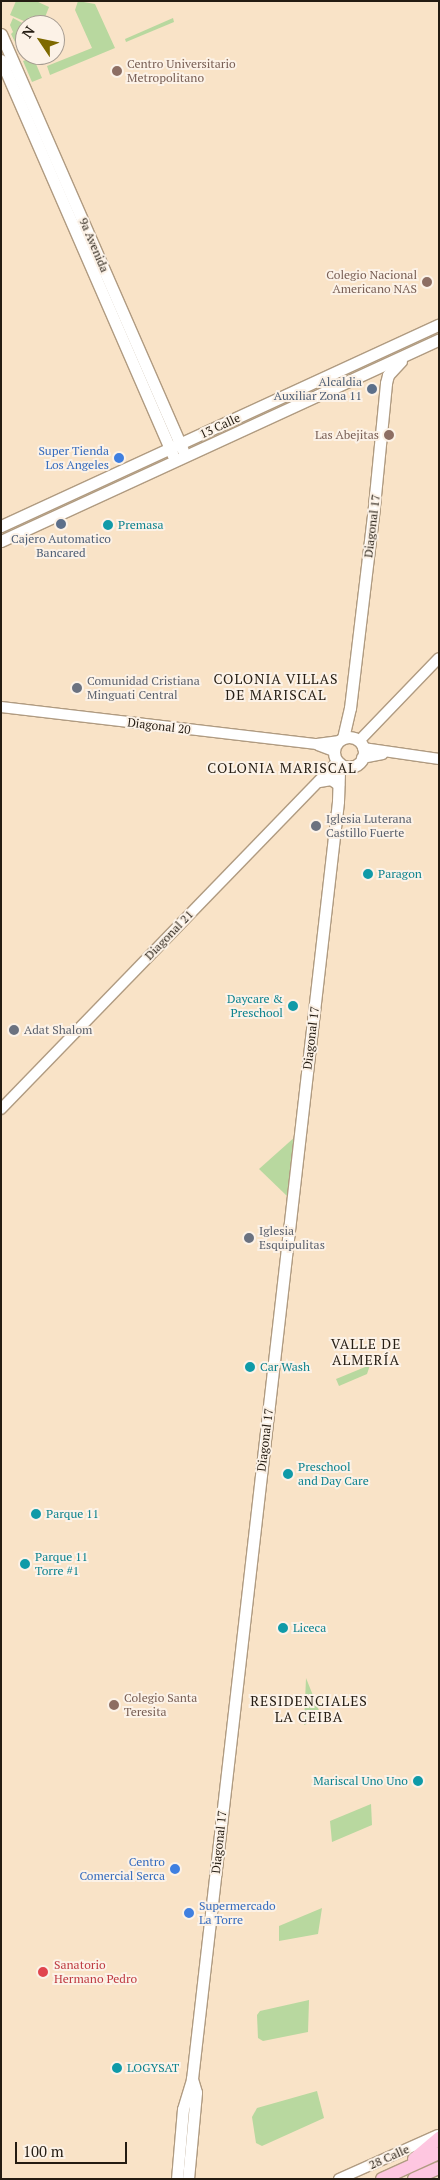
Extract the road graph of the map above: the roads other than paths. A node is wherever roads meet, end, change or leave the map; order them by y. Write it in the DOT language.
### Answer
graph roads {
  1 [pos="1,34"];
  2 [pos="1,60"];
  3 [pos="44,144"];
  4 [pos="439,325"];
  5 [pos="439,340"];
  6 [pos="410,354"];
  7 [pos="176,447"];
  8 [pos="181,458"];
  9 [pos="1,526"];
  10 [pos="1,540"];
  11 [pos="439,658"];
  12 [pos="1,707"];
  13 [pos="350,708"];
  14 [pos="360,746"];
  15 [pos="340,753"];
  16 [pos="439,759"];
  17 [pos="319,781"];
  18 [pos="338,784"];
  19 [pos="338,801"];
  20 [pos="1,1109"];
  21 [pos="192,2078"];
  22 [pos="439,2136"];
  23 [pos="439,2153"];
  24 [pos="189,2165"];
  25 [pos="439,2168"];
  26 [pos="403,2169"];
  27 [pos="439,2173"];
  28 [pos="177,2179"];
  29 [pos="188,2179"];
  30 [pos="194,2179"];
  31 [pos="339,2179"];
  32 [pos="382,2179"];
  33 [pos="414,2179"];
  34 [pos="429,2179"];
  1 -- 3 [label="main road, 9a Avenida"];
  2 -- 3 [label="main road, 9a Avenida"];
  3 -- 7 [label="main road, 9a Avenida"];
  4 -- 7 [label="main road, 13 Calle"];
  5 -- 6 [label="main road, 13 Calle"];
  6 -- 8 [label="main road, 13 Calle"];
  6 -- 13 [label="main road, Diagonal 17"];
  7 -- 8 [label="main road, 9a Avenida"];
  7 -- 9 [label="main road, 13 Calle"];
  8 -- 10 [label="main road, 13 Calle"];
  11 -- 14 [label="street"];
  12 -- 15 [label="street, Diagonal 20"];
  13 -- 14 [label="main road, Diagonal 17"];
  13 -- 15 [label="main road, Diagonal 17"];
  14 -- 15 [label="main road"];
  14 -- 15 [label="main road"];
  14 -- 16 [label="street"];
  15 -- 17 [label="street, Diagonal 21"];
  15 -- 18 [label="main road, Diagonal 17"];
  15 -- 19 [label="main road, Diagonal 17"];
  17 -- 18 [label="main road"];
  17 -- 20 [label="street, Diagonal 21"];
  18 -- 19 [label="main road, Diagonal 17"];
  19 -- 21 [label="main road, Diagonal 17"];
  21 -- 24 [label="main road, Diagonal 17"];
  21 -- 28 [label="main road, Diagonal 17"];
  22 -- 26 [label="highway"];
  22 -- 31 [label="street, 28 Calle"];
  23 -- 26 [label="highway"];
  24 -- 29 [label="main road, Diagonal 17"];
  24 -- 30 [label="street"];
  25 -- 33 [label="highway"];
  26 -- 32 [label="highway"];
  27 -- 34 [label="highway"];
}
